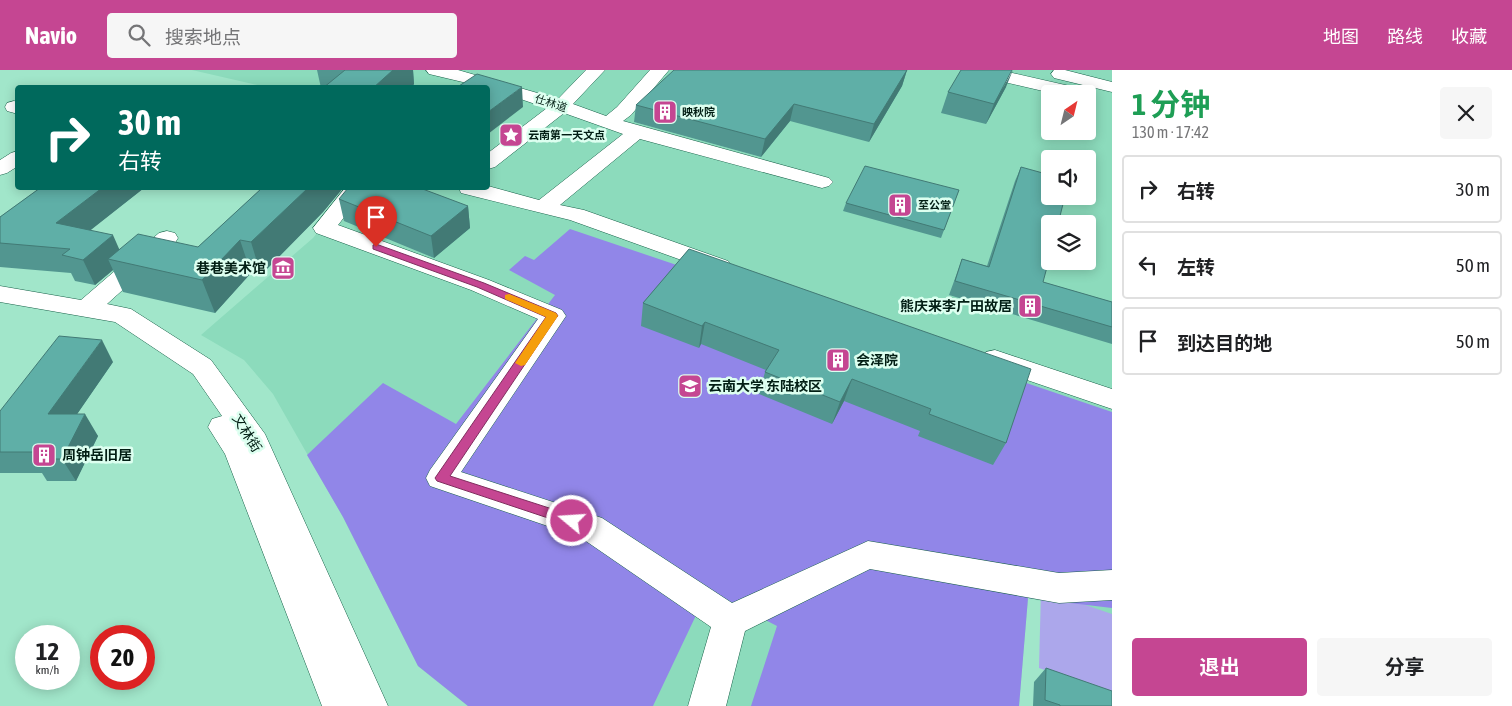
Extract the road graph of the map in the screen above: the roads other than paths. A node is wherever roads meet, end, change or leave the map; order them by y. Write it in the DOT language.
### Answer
graph roads {
  1 [pos="435,70"];
  2 [pos="596,70"];
  3 [pos="660,70"];
  4 [pos="976,70"];
  5 [pos="1041,70"];
  6 [pos="460,76"];
  7 [pos="450,85"];
  8 [pos="1042,85"];
  9 [pos="1112,86"];
  10 [pos="1096,97"];
  11 [pos="1112,101"];
  12 [pos="561,106"];
  13 [pos="608,123"];
  14 [pos="637,132"];
  15 [pos="15,159"];
  16 [pos="490,161"];
  17 [pos="0,169"];
  18 [pos="822,182"];
  19 [pos="354,190"];
  20 [pos="476,190"];
  21 [pos="543,208"];
  22 [pos="167,238"];
  23 [pos="740,273"];
  24 [pos="0,294"];
  25 [pos="0,306"];
  26 [pos="86,309"];
  27 [pos="978,354"];
  28 [pos="1112,399"];
  29 [pos="1112,585"];
  30 [pos="730,622"];
  31 [pos="330,697"];
  32 [pos="369,706"];
  33 [pos="707,706"];
  1 -- 6 [label="street, 仕林道"];
  2 -- 12 [label="street"];
  3 -- 13 [label="street"];
  4 -- 8 [label="street"];
  5 -- 9 [label="street"];
  6 -- 7 [label="street"];
  6 -- 12 [label="street, 仕林道"];
  10 -- 11 [label="street"];
  12 -- 13 [label="street, 仕林道"];
  12 -- 16 [label="street"];
  13 -- 14 [label="street, 仕林道"];
  14 -- 18 [label="street, 仕林道"];
  14 -- 21 [label="street"];
  15 -- 17 [label="street"];
  19 -- 30 [label="street"];
  20 -- 21 [label="street"];
  21 -- 23 [label="street"];
  22 -- 26 [label="street"];
  24 -- 26 [label="street, 文林街"];
  25 -- 31 [label="street, 文林街"];
  26 -- 32 [label="street, 文林街"];
  27 -- 28 [label="street"];
  29 -- 30 [label="street"];
  30 -- 33 [label="street"];
}
